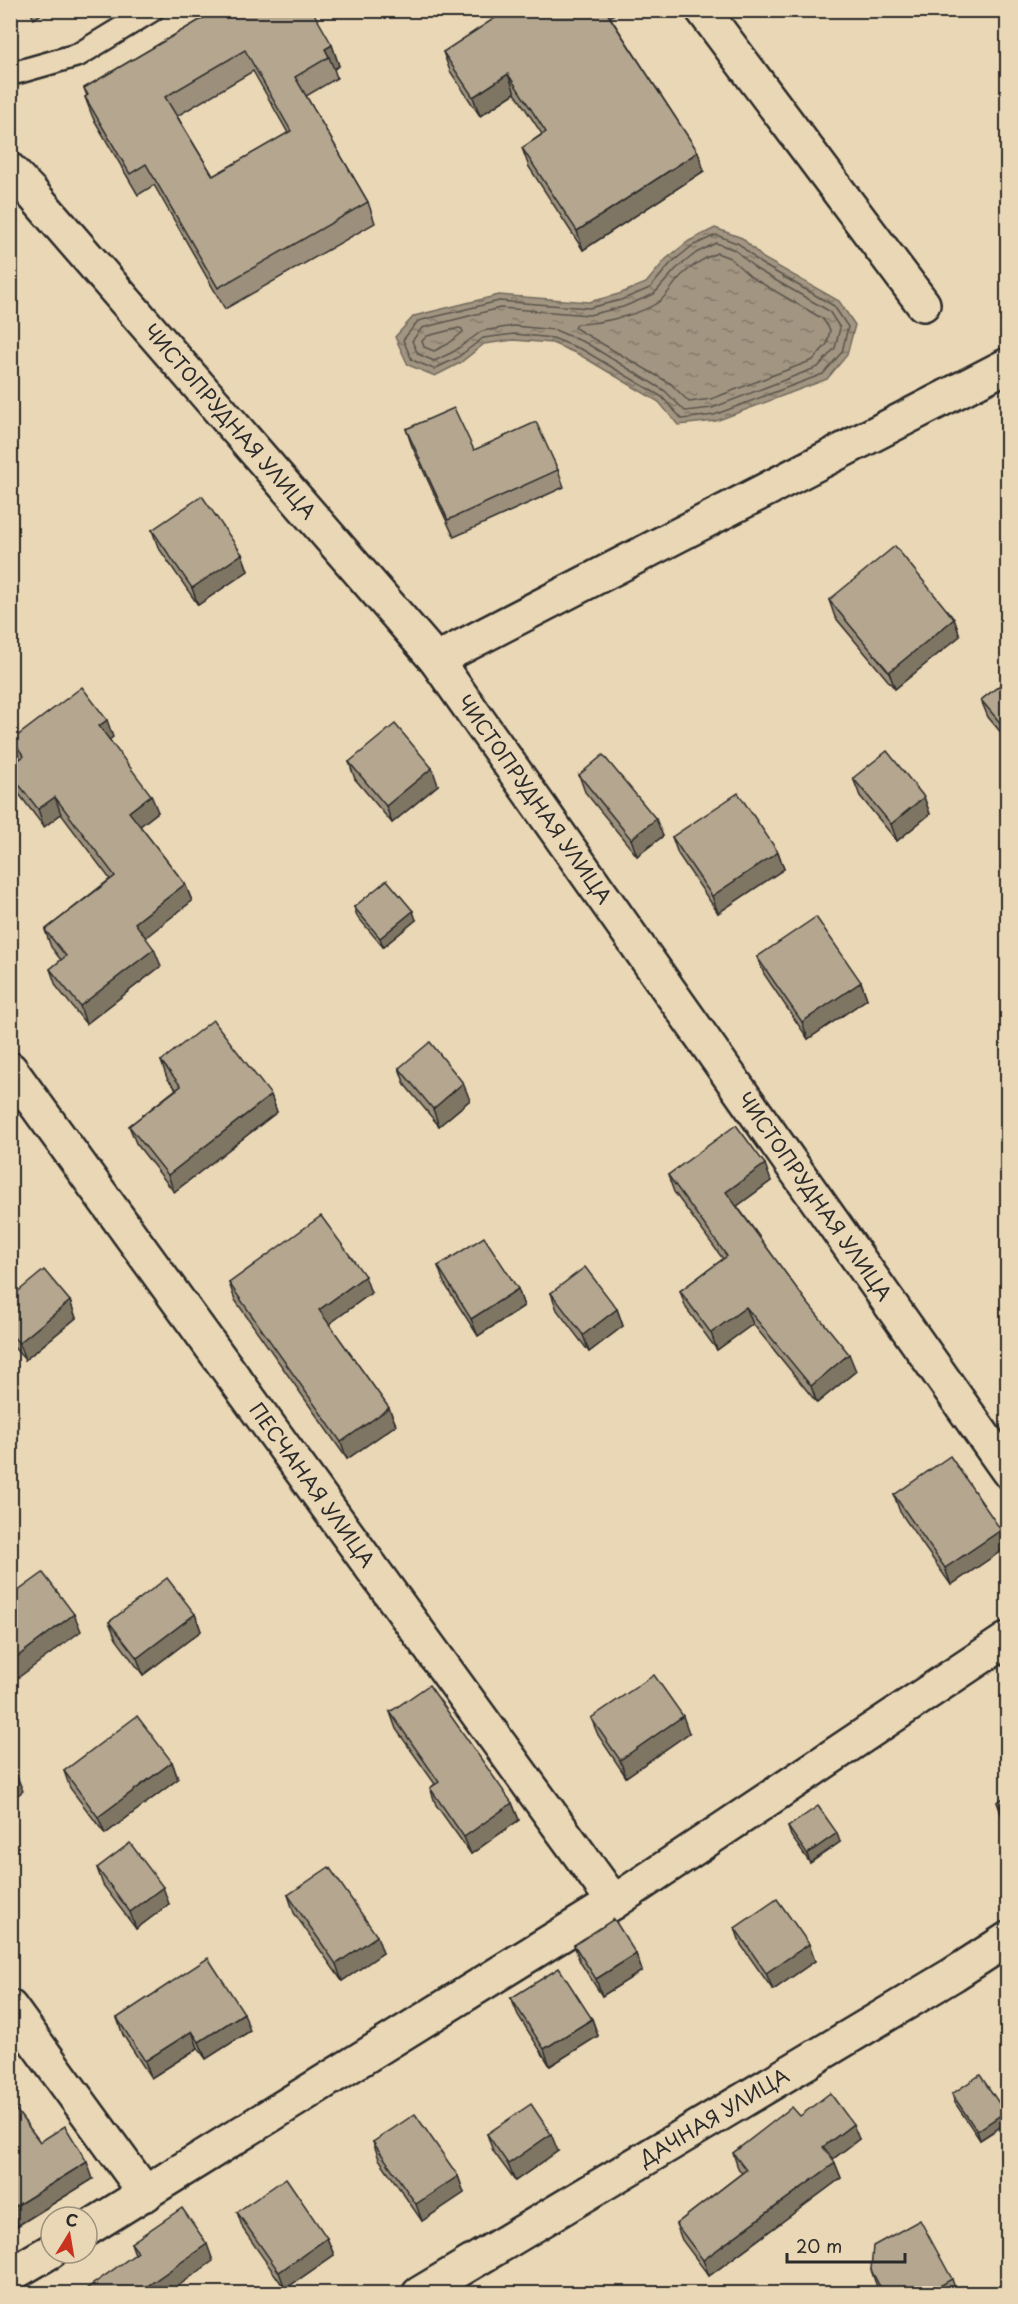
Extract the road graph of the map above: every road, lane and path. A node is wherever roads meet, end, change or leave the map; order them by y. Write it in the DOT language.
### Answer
graph roads {
  1 [pos="152,10"];
  2 [pos="703,10"];
  3 [pos="10,71"];
  4 [pos="10,170"];
  5 [pos="923,304"];
  6 [pos="1008,365"];
  7 [pos="436,660"];
  8 [pos="10,1069"];
  9 [pos="1008,1471"];
  10 [pos="1008,1639"];
  11 [pos="614,1902"];
  12 [pos="1008,1939"];
  13 [pos="10,2007"];
  14 [pos="146,2194"];
  15 [pos="99,2222"];
  16 [pos="39,2258"];
  17 [pos="10,2275"];
  18 [pos="419,2294"];
  1 -- 3 [label="lane"];
  2 -- 5 [label="street"];
  4 -- 7 [label="street, ЧИСТОПРУДНАЯ УЛИЦА"];
  6 -- 7 [label="street"];
  7 -- 9 [label="street, ЧИСТОПРУДНАЯ УЛИЦА"];
  8 -- 11 [label="street, ПЕСЧАНАЯ УЛИЦА"];
  10 -- 11 [label="street"];
  11 -- 14 [label="street"];
  12 -- 18 [label="street, ДАЧНАЯ УЛИЦА"];
  13 -- 14 [label="street"];
  14 -- 15 [label="street"];
  16 -- 17 [label="street"];
}
